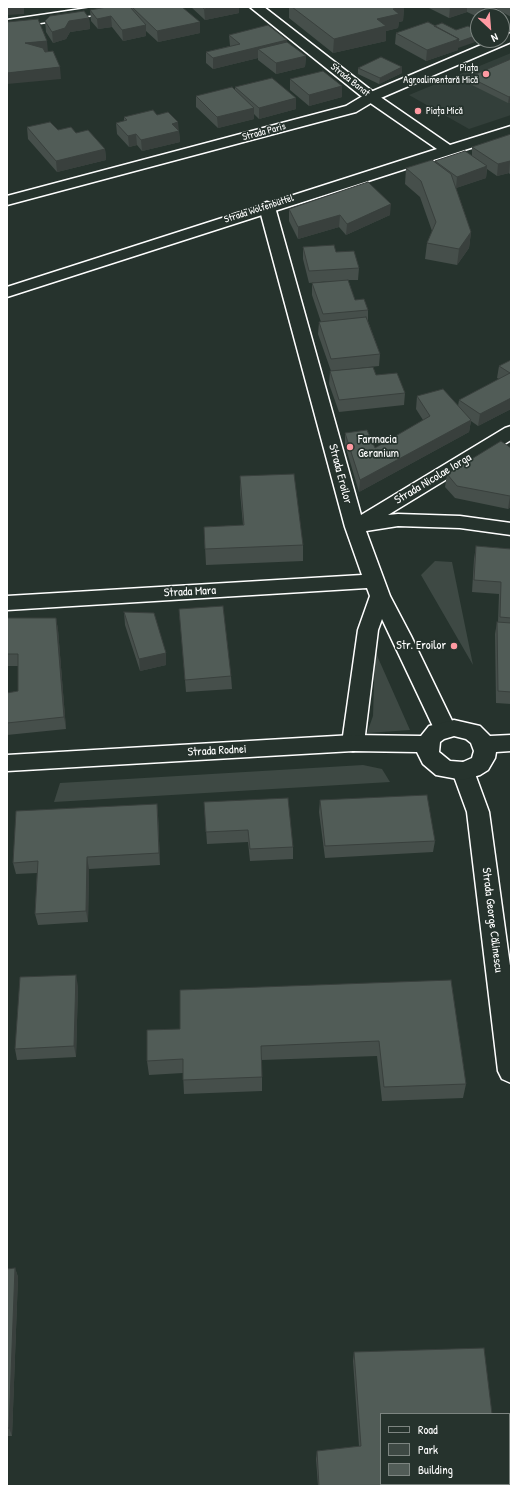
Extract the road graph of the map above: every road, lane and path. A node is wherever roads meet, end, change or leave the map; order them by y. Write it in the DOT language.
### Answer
graph roads {
  1 [pos="120,7"];
  2 [pos="256,7"];
  3 [pos="7,24"];
  4 [pos="511,37"];
  5 [pos="371,97"];
  6 [pos="511,130"];
  7 [pos="447,149"];
  8 [pos="7,201"];
  9 [pos="267,206"];
  10 [pos="7,292"];
  11 [pos="511,432"];
  12 [pos="355,527"];
  13 [pos="511,529"];
  14 [pos="377,589"];
  15 [pos="7,603"];
  16 [pos="445,729"];
  17 [pos="353,743"];
  18 [pos="511,743"];
  19 [pos="428,744"];
  20 [pos="484,744"];
  21 [pos="7,763"];
  22 [pos="463,771"];
  23 [pos="511,1071"];
  1 -- 3 [label="street"];
  2 -- 5 [label="street, Strada Banat"];
  4 -- 5 [label="street, Strada Paris"];
  5 -- 7 [label="street, Strada Banat"];
  5 -- 8 [label="street, Strada Paris"];
  6 -- 7 [label="street, Strada Wolfenbüttel"];
  7 -- 9 [label="street, Strada Wolfenbüttel"];
  9 -- 10 [label="street, Strada Wolfenbüttel"];
  9 -- 12 [label="street, Strada Eroilor"];
  11 -- 12 [label="street, Strada Nicolae Iorga"];
  12 -- 13 [label="street"];
  12 -- 14 [label="street, Strada Eroilor"];
  14 -- 15 [label="street, Strada Mara"];
  14 -- 16 [label="street, Strada Eroilor"];
  14 -- 17 [label="street"];
  16 -- 19 [label="street"];
  16 -- 20 [label="street"];
  17 -- 19 [label="street, Strada Rodnei"];
  17 -- 21 [label="street, Strada Rodnei"];
  18 -- 20 [label="street"];
  19 -- 22 [label="street"];
  20 -- 22 [label="street"];
  22 -- 23 [label="street, Strada George Călinescu"];
}
